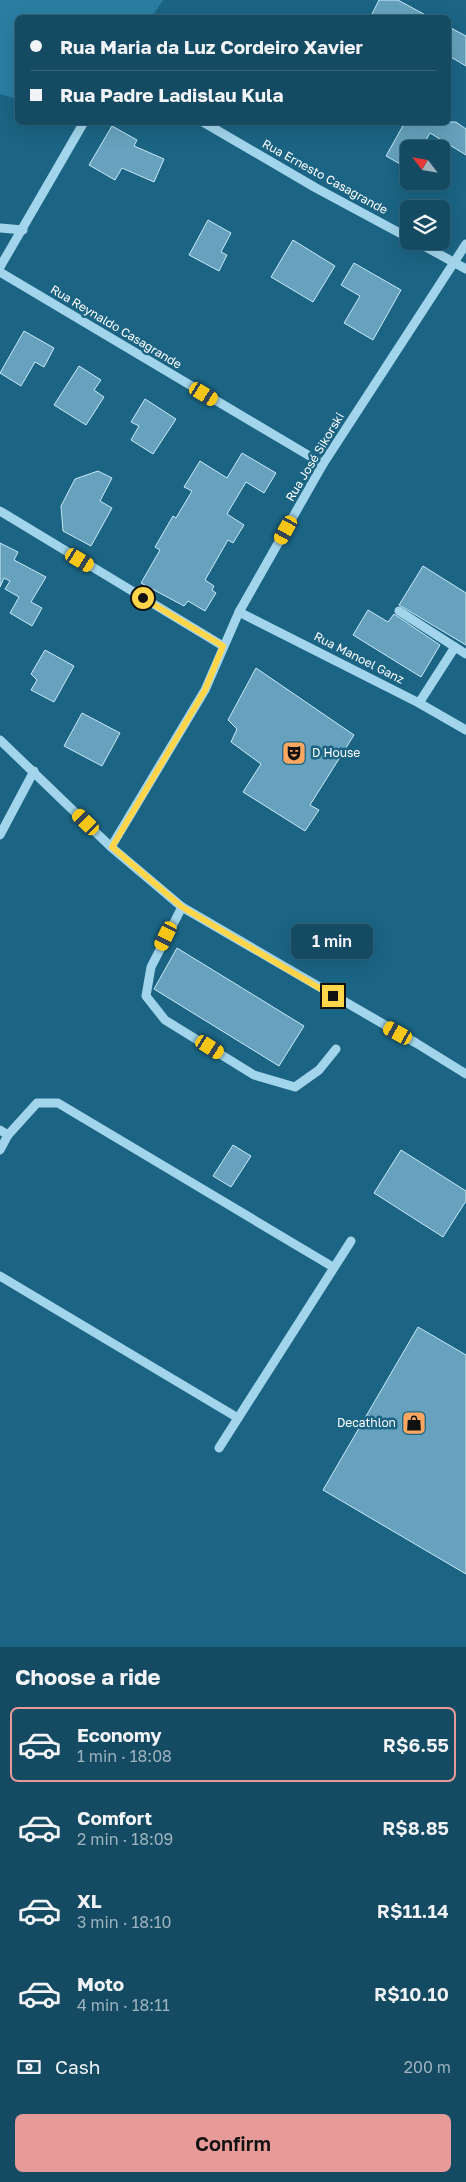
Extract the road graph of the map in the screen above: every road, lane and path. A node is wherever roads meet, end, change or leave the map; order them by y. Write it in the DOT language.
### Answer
graph roads {
  1 [pos="82,125"];
  2 [pos="208,125"];
  3 [pos="0,228"];
  4 [pos="23,230"];
  5 [pos="400,233"];
  6 [pos="466,244"];
  7 [pos="431,250"];
  8 [pos="455,263"];
  9 [pos="0,267"];
  10 [pos="466,269"];
  11 [pos="0,272"];
  12 [pos="323,464"];
  13 [pos="0,511"];
  14 [pos="399,611"];
  15 [pos="240,612"];
  16 [pos="223,646"];
  17 [pos="455,647"];
  18 [pos="466,654"];
  19 [pos="419,703"];
  20 [pos="466,730"];
  21 [pos="0,740"];
  22 [pos="34,771"];
  23 [pos="0,835"];
  24 [pos="112,847"];
  25 [pos="182,907"];
  26 [pos="336,1049"];
  27 [pos="466,1074"];
  28 [pos="4,1132"];
  29 [pos="0,1150"];
  30 [pos="351,1241"];
  31 [pos="333,1267"];
  32 [pos="0,1276"];
  33 [pos="238,1418"];
  34 [pos="219,1448"];
  1 -- 4 [label="street"];
  2 -- 5 [label="street, Rua Ernesto Casagrande"];
  3 -- 4 [label="street"];
  4 -- 9 [label="street"];
  6 -- 8 [label="street, Rua José Sikorski"];
  7 -- 8 [label="street"];
  8 -- 10 [label="street"];
  8 -- 12 [label="street, Rua José Sikorski"];
  11 -- 12 [label="street, Rua Reynaldo Casagrande"];
  12 -- 15 [label="street, Rua José Sikorski"];
  13 -- 16 [label="street"];
  14 -- 17 [label="street"];
  15 -- 16 [label="street, Rua José Sikorski"];
  15 -- 19 [label="street, Rua Manoel Ganz"];
  16 -- 24 [label="street, Rua José Sikorski"];
  17 -- 18 [label="street"];
  17 -- 19 [label="street"];
  19 -- 20 [label="street, Rua Manoel Ganz"];
  21 -- 22 [label="street"];
  22 -- 23 [label="street"];
  22 -- 24 [label="street"];
  24 -- 25 [label="street"];
  25 -- 26 [label="street"];
  25 -- 27 [label="street"];
  28 -- 29 [label="street"];
  28 -- 31 [label="street"];
  30 -- 31 [label="street"];
  31 -- 33 [label="street"];
  32 -- 33 [label="street"];
  33 -- 34 [label="street"];
}
